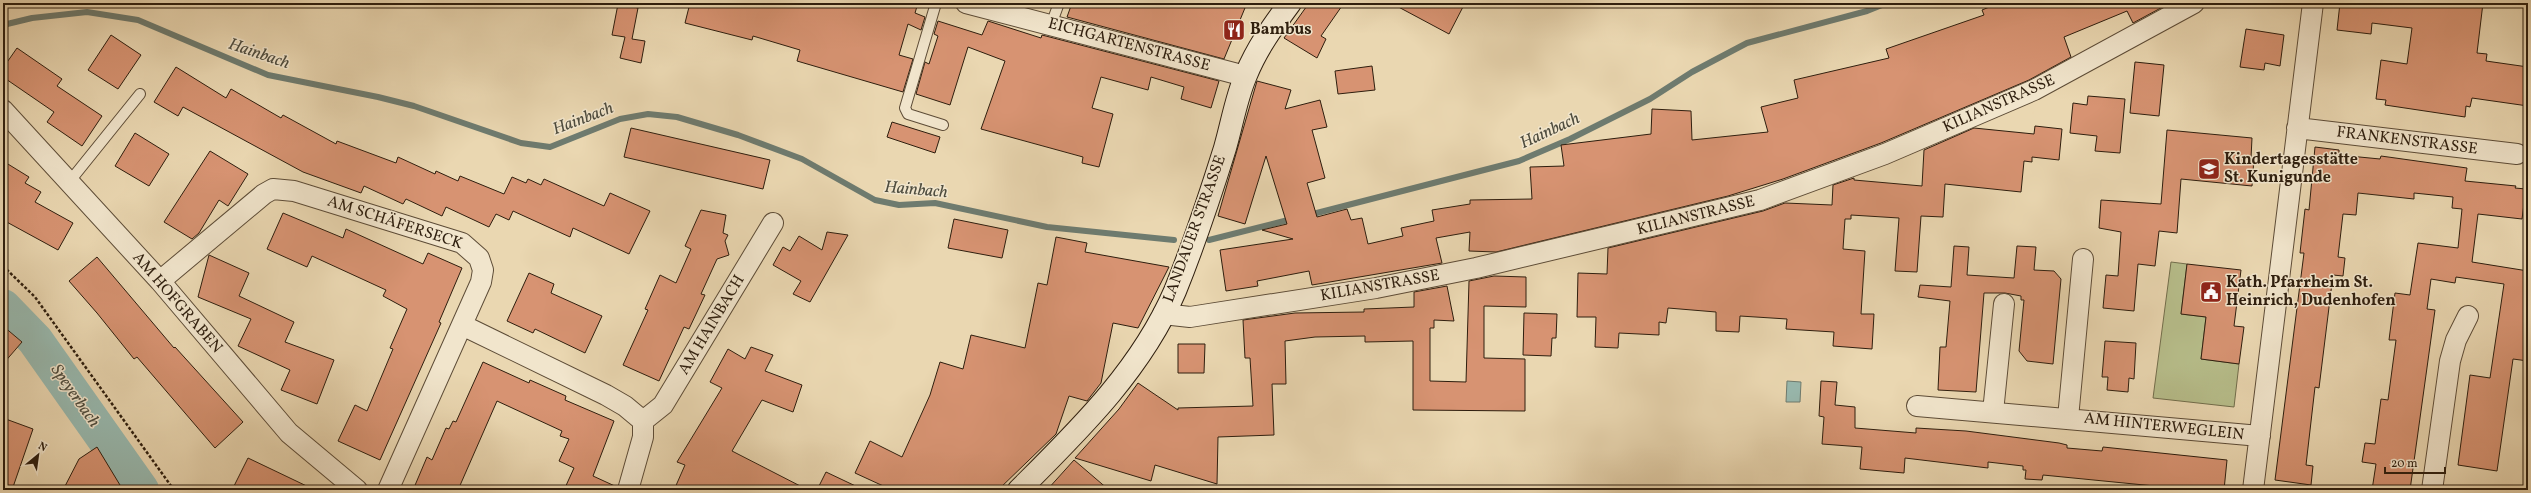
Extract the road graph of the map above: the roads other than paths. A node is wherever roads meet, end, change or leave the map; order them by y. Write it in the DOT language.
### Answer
graph roads {
  1 [pos="936,3"];
  2 [pos="966,3"];
  3 [pos="1059,3"];
  4 [pos="2194,3"];
  5 [pos="2313,3"];
  6 [pos="1285,5"];
  7 [pos="1051,25"];
  8 [pos="1245,76"];
  9 [pos="140,94"];
  10 [pos="3,110"];
  11 [pos="944,125"];
  12 [pos="2297,128"];
  13 [pos="2517,154"];
  14 [pos="70,181"];
  15 [pos="773,223"];
  16 [pos="2083,259"];
  17 [pos="160,281"];
  18 [pos="2004,304"];
  19 [pos="1163,314"];
  20 [pos="2468,316"];
  21 [pos="462,325"];
  22 [pos="1917,406"];
  23 [pos="1993,412"];
  24 [pos="2068,418"];
  25 [pos="643,420"];
  26 [pos="2260,436"];
  27 [pos="357,490"];
  28 [pos="388,490"];
  29 [pos="628,490"];
  30 [pos="1019,490"];
  31 [pos="2253,490"];
  32 [pos="2432,490"];
  1 -- 11 [label="lane"];
  2 -- 7 [label="street, EICHGARTENSTRASSE"];
  3 -- 7 [label="lane"];
  4 -- 19 [label="street, KILIANSTRASSE"];
  5 -- 12 [label="street"];
  6 -- 8 [label="main road, LANDAUER STRASSE"];
  7 -- 8 [label="street, EICHGARTENSTRASSE"];
  8 -- 19 [label="main road, LANDAUER STRASSE"];
  9 -- 14 [label="lane"];
  10 -- 14 [label="street, AM HOFGRABEN"];
  12 -- 13 [label="street, FRANKENSTRASSE"];
  12 -- 26 [label="street"];
  14 -- 17 [label="street, AM HOFGRABEN"];
  15 -- 25 [label="street, AM HAINBACH"];
  16 -- 24 [label="street, AM HINTERWEGLEIN"];
  17 -- 21 [label="street, AM SCHÄFERSECK"];
  17 -- 27 [label="street, AM HOFGRABEN"];
  18 -- 23 [label="street"];
  19 -- 30 [label="main road, LANDAUER STRASSE"];
  20 -- 32 [label="street"];
  21 -- 25 [label="street"];
  21 -- 28 [label="street, AM SCHÄFERSECK"];
  22 -- 23 [label="street, AM HINTERWEGLEIN"];
  23 -- 24 [label="street, AM HINTERWEGLEIN"];
  24 -- 26 [label="street, AM HINTERWEGLEIN"];
  25 -- 29 [label="street"];
  26 -- 31 [label="street"];
}
